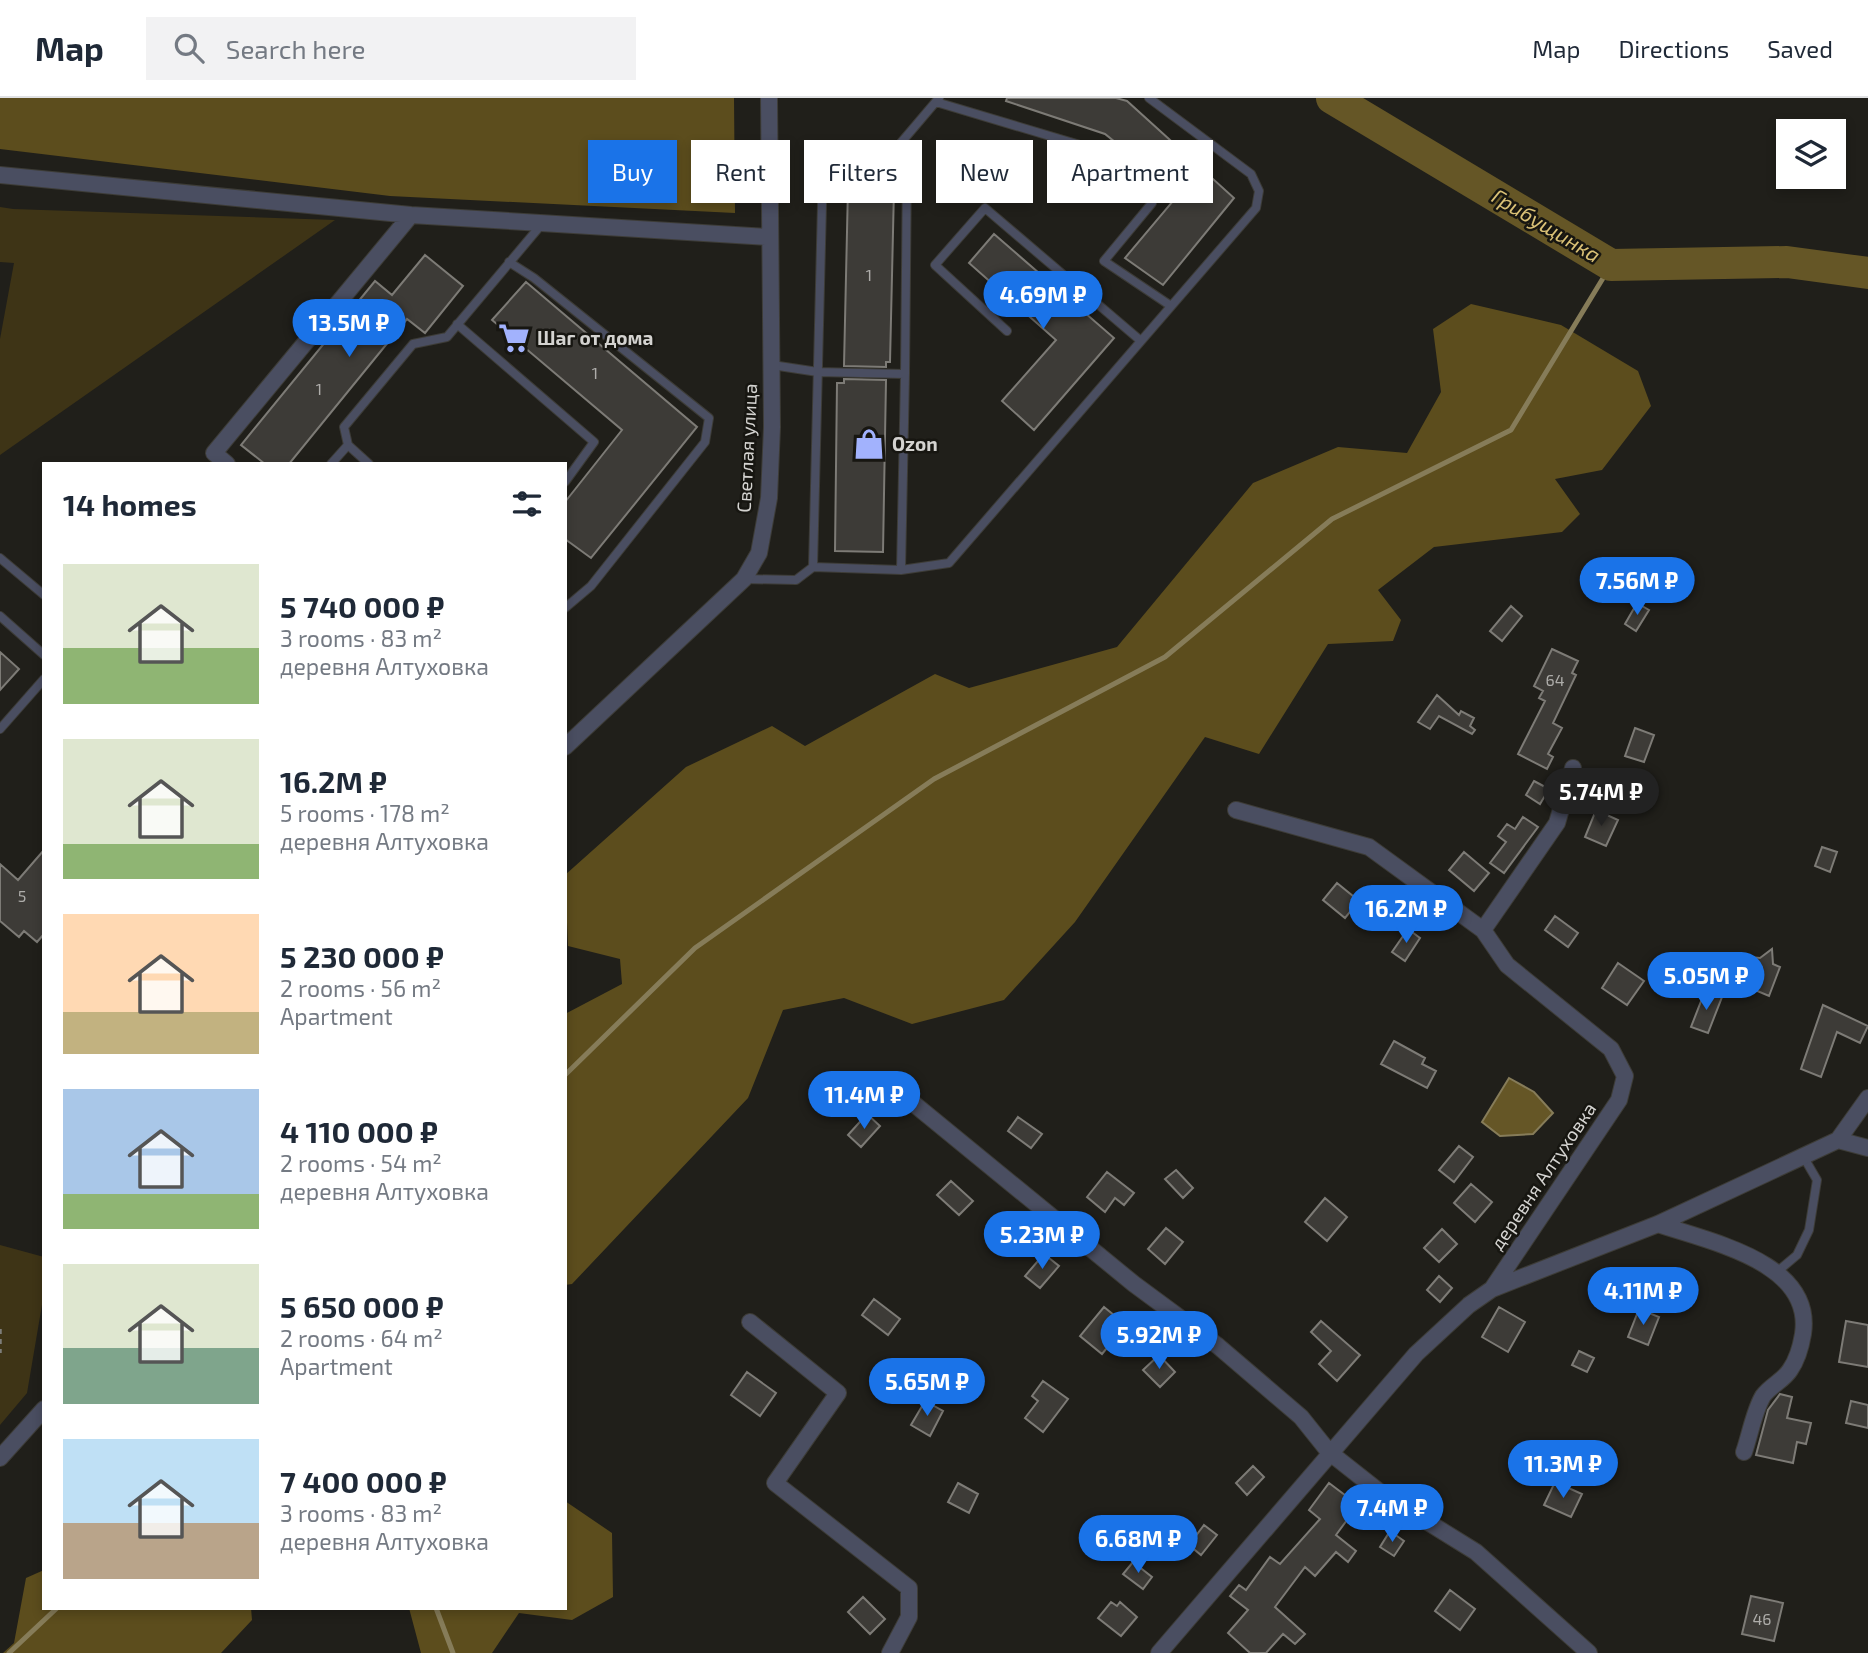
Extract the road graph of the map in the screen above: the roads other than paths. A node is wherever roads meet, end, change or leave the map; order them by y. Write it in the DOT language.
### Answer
graph roads {
  1 [pos="769,98"];
  2 [pos="1149,98"];
  3 [pos="937,100"];
  4 [pos="903,140"];
  5 [pos="0,175"];
  6 [pos="822,203"];
  7 [pos="907,203"];
  8 [pos="411,215"];
  9 [pos="541,225"];
  10 [pos="769,237"];
  11 [pos="509,262"];
  12 [pos="1171,306"];
  13 [pos="457,324"];
  14 [pos="1007,331"];
  15 [pos="1141,341"];
  16 [pos="772,365"];
  17 [pos="818,372"];
  18 [pos="905,374"];
  19 [pos="348,445"];
  20 [pos="225,462"];
  21 [pos="333,462"];
  22 [pos="367,462"];
  23 [pos="567,479"];
  24 [pos="0,558"];
  25 [pos="813,567"];
  26 [pos="901,570"];
  27 [pos="744,579"];
  28 [pos="42,593"];
  29 [pos="567,606"];
  30 [pos="0,616"];
  31 [pos="41,652"];
  32 [pos="42,681"];
  33 [pos="0,729"];
  34 [pos="567,745"];
  35 [pos="1573,768"];
  36 [pos="1236,810"];
  37 [pos="1483,930"];
  38 [pos="1868,1098"];
  39 [pos="908,1099"];
  40 [pos="1838,1140"];
  41 [pos="1868,1148"];
  42 [pos="1803,1156"];
  43 [pos="1658,1224"];
  44 [pos="1777,1271"];
  45 [pos="1492,1289"];
  46 [pos="750,1322"];
  47 [pos="42,1411"];
  48 [pos="1329,1452"];
  49 [pos="1744,1452"];
  50 [pos="0,1458"];
  51 [pos="890,1653"];
  52 [pos="1160,1653"];
  53 [pos="1589,1653"];
  1 -- 10 [label="street, Светлая улица"];
  2 -- 12 [label="lane"];
  3 -- 4 [label="lane"];
  3 -- 12 [label="lane"];
  5 -- 8 [label="street"];
  6 -- 17 [label="lane"];
  7 -- 18 [label="lane"];
  8 -- 9 [label="street"];
  8 -- 20 [label="street"];
  9 -- 10 [label="street"];
  9 -- 11 [label="lane"];
  10 -- 16 [label="street, Светлая улица"];
  11 -- 13 [label="lane"];
  11 -- 29 [label="lane"];
  12 -- 15 [label="lane"];
  13 -- 19 [label="lane"];
  13 -- 23 [label="lane"];
  14 -- 15 [label="lane"];
  15 -- 26 [label="lane"];
  16 -- 17 [label="lane"];
  16 -- 27 [label="street, Светлая улица"];
  17 -- 18 [label="lane"];
  17 -- 25 [label="lane"];
  18 -- 26 [label="lane"];
  19 -- 21 [label="lane"];
  19 -- 22 [label="lane"];
  24 -- 28 [label="lane"];
  25 -- 26 [label="lane"];
  25 -- 27 [label="lane"];
  27 -- 34 [label="street, Светлая улица"];
  30 -- 31 [label="lane"];
  32 -- 33 [label="lane"];
  35 -- 37 [label="street"];
  36 -- 37 [label="street, деревня Алтуховка"];
  37 -- 45 [label="street, деревня Алтуховка"];
  38 -- 40 [label="street"];
  39 -- 48 [label="street"];
  40 -- 41 [label="street"];
  40 -- 42 [label="street"];
  42 -- 43 [label="street"];
  42 -- 44 [label="lane"];
  43 -- 44 [label="street"];
  43 -- 45 [label="street"];
  44 -- 49 [label="street"];
  45 -- 48 [label="street, деревня Алтуховка"];
  46 -- 51 [label="street"];
  47 -- 50 [label="street"];
  48 -- 52 [label="street, деревня Алтуховка"];
  48 -- 53 [label="street"];
}
